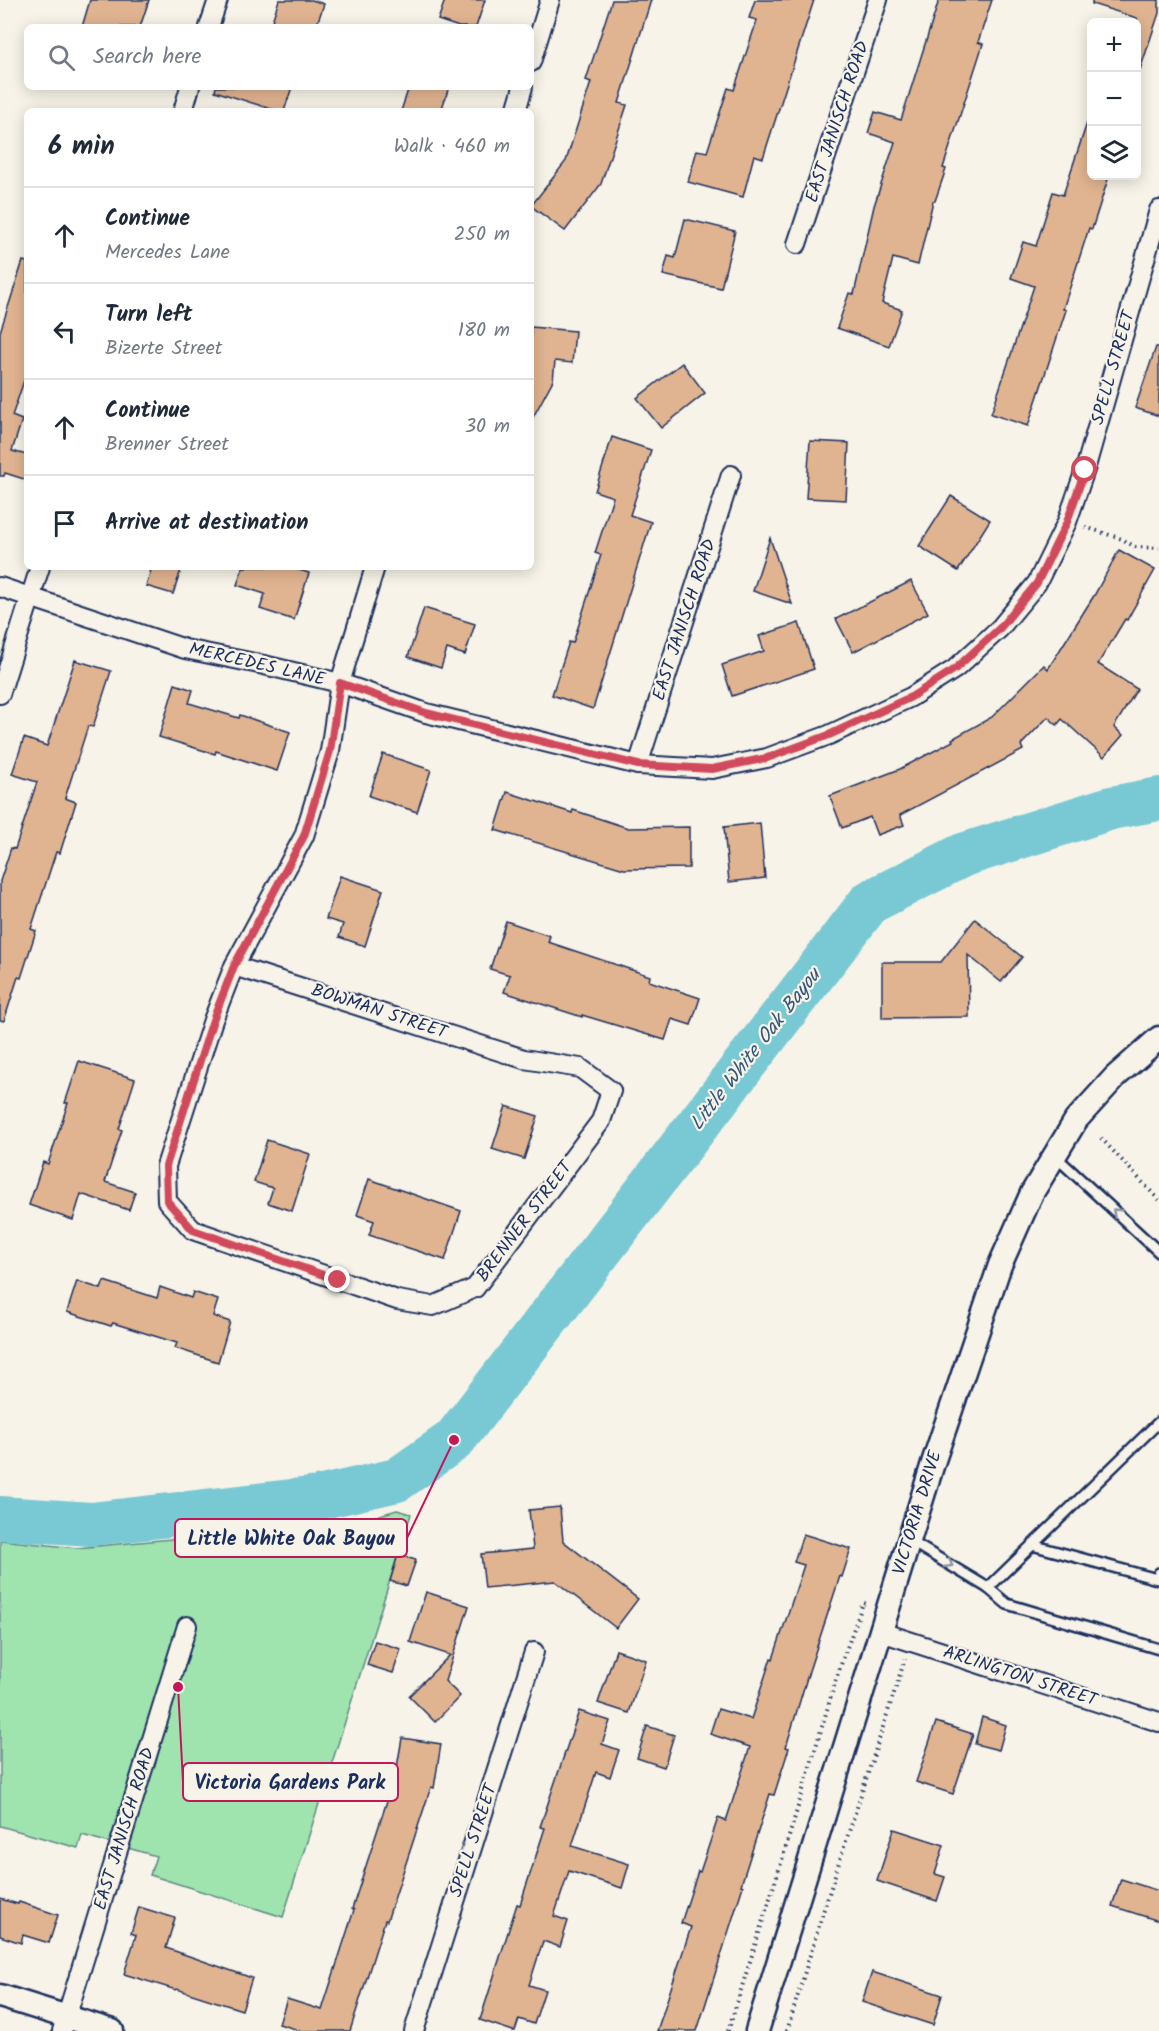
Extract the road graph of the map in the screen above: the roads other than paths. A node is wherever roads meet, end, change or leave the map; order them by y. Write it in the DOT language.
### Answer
graph roads {
  1 [pos="218,0"];
  2 [pos="550,0"];
  3 [pos="878,0"];
  4 [pos="210,24"];
  5 [pos="534,52"];
  6 [pos="189,90"];
  7 [pos="523,90"];
  8 [pos="184,108"];
  9 [pos="517,108"];
  10 [pos="1159,210"];
  11 [pos="798,244"];
  12 [pos="731,474"];
  13 [pos="1078,490"];
  14 [pos="39,570"];
  15 [pos="374,570"];
  16 [pos="0,587"];
  17 [pos="30,597"];
  18 [pos="340,683"];
  19 [pos="0,694"];
  20 [pos="638,765"];
  21 [pos="234,966"];
  22 [pos="1159,1038"];
  23 [pos="524,1059"];
  24 [pos="1054,1156"];
  25 [pos="1159,1252"];
  26 [pos="1159,1422"];
  27 [pos="909,1541"];
  28 [pos="1032,1545"];
  29 [pos="1159,1573"];
  30 [pos="988,1588"];
  31 [pos="187,1626"];
  32 [pos="881,1632"];
  33 [pos="1159,1648"];
  34 [pos="534,1652"];
  35 [pos="1159,1722"];
  36 [pos="0,1996"];
  37 [pos="64,2024"];
  38 [pos="112,2031"];
  39 [pos="414,2031"];
  40 [pos="757,2031"];
  1 -- 4 [label="street"];
  2 -- 5 [label="street"];
  3 -- 11 [label="street, EAST JANISCH ROAD"];
  6 -- 8 [label="street"];
  7 -- 9 [label="street"];
  10 -- 13 [label="street, SPELL STREET"];
  12 -- 20 [label="street, EAST JANISCH ROAD"];
  13 -- 20 [label="street, MERCEDES LANE"];
  14 -- 17 [label="street"];
  15 -- 18 [label="street"];
  16 -- 17 [label="street, MERCEDES LANE"];
  17 -- 18 [label="street, MERCEDES LANE"];
  17 -- 19 [label="street"];
  18 -- 20 [label="street, MERCEDES LANE"];
  18 -- 21 [label="street"];
  21 -- 23 [label="street, BOWMAN STREET"];
  21 -- 23 [label="street, BRENNER STREET"];
  22 -- 24 [label="street, VICTORIA DRIVE"];
  25 -- 24 [label="lane, one-way"];
  24 -- 27 [label="street, VICTORIA DRIVE"];
  26 -- 28 [label="lane"];
  27 -- 30 [label="lane, one-way"];
  27 -- 32 [label="street, VICTORIA DRIVE"];
  28 -- 29 [label="lane"];
  28 -- 30 [label="lane"];
  30 -- 33 [label="lane"];
  31 -- 37 [label="street, EAST JANISCH ROAD"];
  32 -- 35 [label="street, ARLINGTON STREET"];
  32 -- 40 [label="street, VICTORIA DRIVE"];
  34 -- 39 [label="street, SPELL STREET"];
  36 -- 37 [label="street"];
  37 -- 38 [label="street"];
}
